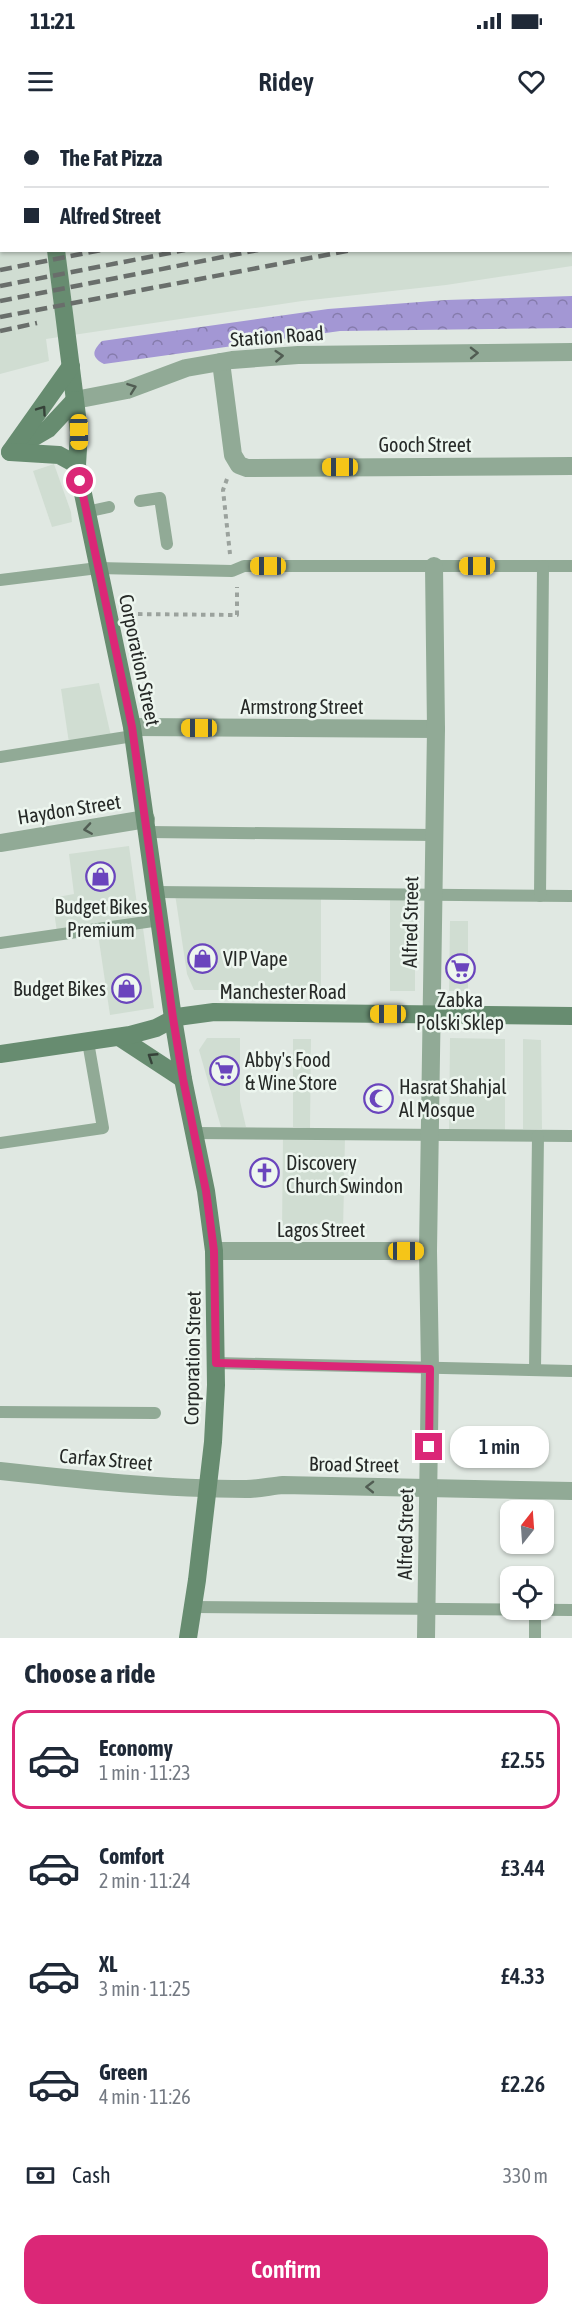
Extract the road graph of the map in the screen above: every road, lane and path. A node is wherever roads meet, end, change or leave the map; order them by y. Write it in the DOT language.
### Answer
graph roads {
  1 [pos="56,252"];
  2 [pos="572,352"];
  3 [pos="221,362"];
  4 [pos="71,366"];
  5 [pos="75,400"];
  6 [pos="5,455"];
  7 [pos="77,465"];
  8 [pos="239,465"];
  9 [pos="572,466"];
  10 [pos="140,501"];
  11 [pos="109,507"];
  12 [pos="86,512"];
  13 [pos="167,544"];
  14 [pos="434,566"];
  15 [pos="543,566"];
  16 [pos="572,566"];
  17 [pos="98,568"];
  18 [pos="232,571"];
  19 [pos="0,580"];
  20 [pos="107,614"];
  21 [pos="436,729"];
  22 [pos="133,732"];
  23 [pos="0,757"];
  24 [pos="147,826"];
  25 [pos="434,835"];
  26 [pos="0,843"];
  27 [pos="156,892"];
  28 [pos="433,895"];
  29 [pos="540,896"];
  30 [pos="572,896"];
  31 [pos="160,920"];
  32 [pos="0,943"];
  33 [pos="431,1014"];
  34 [pos="572,1016"];
  35 [pos="173,1018"];
  36 [pos="119,1037"];
  37 [pos="88,1042"];
  38 [pos="0,1054"];
  39 [pos="183,1079"];
  40 [pos="195,1133"];
  41 [pos="429,1134"];
  42 [pos="538,1136"];
  43 [pos="572,1136"];
  44 [pos="0,1143"];
  45 [pos="214,1251"];
  46 [pos="428,1251"];
  47 [pos="216,1363"];
  48 [pos="430,1369"];
  49 [pos="535,1370"];
  50 [pos="572,1371"];
  51 [pos="0,1412"];
  52 [pos="155,1413"];
  53 [pos="0,1471"];
  54 [pos="208,1487"];
  55 [pos="428,1488"];
  56 [pos="572,1491"];
  57 [pos="193,1607"];
  58 [pos="426,1609"];
  59 [pos="500,1610"];
  60 [pos="554,1610"];
  61 [pos="572,1610"];
  62 [pos="535,1620"];
  63 [pos="188,1638"];
  64 [pos="426,1638"];
  65 [pos="535,1638"];
  1 -- 4 [label="street, Corporation Street"];
  3 -- 2 [label="street, Station Road, one-way"];
  5 -- 3 [label="street, Station Road, one-way"];
  3 -- 8 [label="street"];
  4 -- 5 [label="street, Corporation Street"];
  6 -- 4 [label="street, one-way"];
  5 -- 6 [label="street"];
  5 -- 7 [label="street, Corporation Street"];
  6 -- 7 [label="street"];
  7 -- 12 [label="street, Corporation Street"];
  8 -- 9 [label="street, Gooch Street"];
  8 -- 18 [label="path"];
  10 -- 13 [label="lane"];
  11 -- 12 [label="lane"];
  12 -- 17 [label="street, Corporation Street"];
  14 -- 15 [label="lane"];
  14 -- 18 [label="lane"];
  14 -- 21 [label="street, Alfred Street"];
  15 -- 16 [label="lane"];
  15 -- 29 [label="lane"];
  17 -- 18 [label="lane"];
  17 -- 19 [label="lane"];
  17 -- 20 [label="street, Corporation Street"];
  18 -- 20 [label="path"];
  20 -- 22 [label="street, Corporation Street"];
  21 -- 22 [label="street, Armstrong Street"];
  21 -- 25 [label="street, Alfred Street"];
  22 -- 23 [label="lane"];
  22 -- 24 [label="street, Corporation Street"];
  24 -- 25 [label="lane"];
  24 -- 26 [label="street, Haydon Street, one-way"];
  24 -- 27 [label="street, Corporation Street"];
  25 -- 28 [label="street, Alfred Street"];
  27 -- 28 [label="lane"];
  27 -- 31 [label="street, Corporation Street"];
  28 -- 29 [label="lane"];
  28 -- 33 [label="street, Alfred Street"];
  29 -- 30 [label="lane"];
  31 -- 32 [label="lane"];
  31 -- 35 [label="street, Corporation Street"];
  33 -- 34 [label="street, Manchester Road"];
  33 -- 35 [label="street, Manchester Road"];
  33 -- 41 [label="street, Alfred Street"];
  35 -- 36 [label="street, Manchester Road"];
  35 -- 39 [label="street, Corporation Street"];
  36 -- 37 [label="street, Manchester Road"];
  39 -- 36 [label="street, one-way"];
  37 -- 38 [label="street, Manchester Road"];
  37 -- 44 [label="lane"];
  39 -- 40 [label="street, Corporation Street"];
  40 -- 41 [label="lane"];
  40 -- 45 [label="street, Corporation Street"];
  41 -- 42 [label="lane"];
  41 -- 46 [label="street, Alfred Street"];
  42 -- 43 [label="lane"];
  42 -- 49 [label="lane"];
  45 -- 46 [label="street, Lagos Street"];
  45 -- 47 [label="street, Corporation Street"];
  46 -- 48 [label="street, Alfred Street"];
  47 -- 48 [label="lane"];
  47 -- 54 [label="street, Corporation Street"];
  48 -- 49 [label="lane"];
  48 -- 55 [label="street, Alfred Street"];
  49 -- 50 [label="lane"];
  51 -- 52 [label="lane"];
  53 -- 54 [label="street, Carfax Street"];
  55 -- 54 [label="street, Broad Street, one-way"];
  54 -- 57 [label="street, Corporation Street"];
  55 -- 56 [label="street, Broad Street"];
  55 -- 58 [label="street, Alfred Street"];
  57 -- 58 [label="lane"];
  57 -- 63 [label="street, Corporation Street"];
  58 -- 59 [label="lane"];
  58 -- 64 [label="street, Alfred Street"];
  60 -- 61 [label="lane"];
  62 -- 65 [label="lane"];
}
